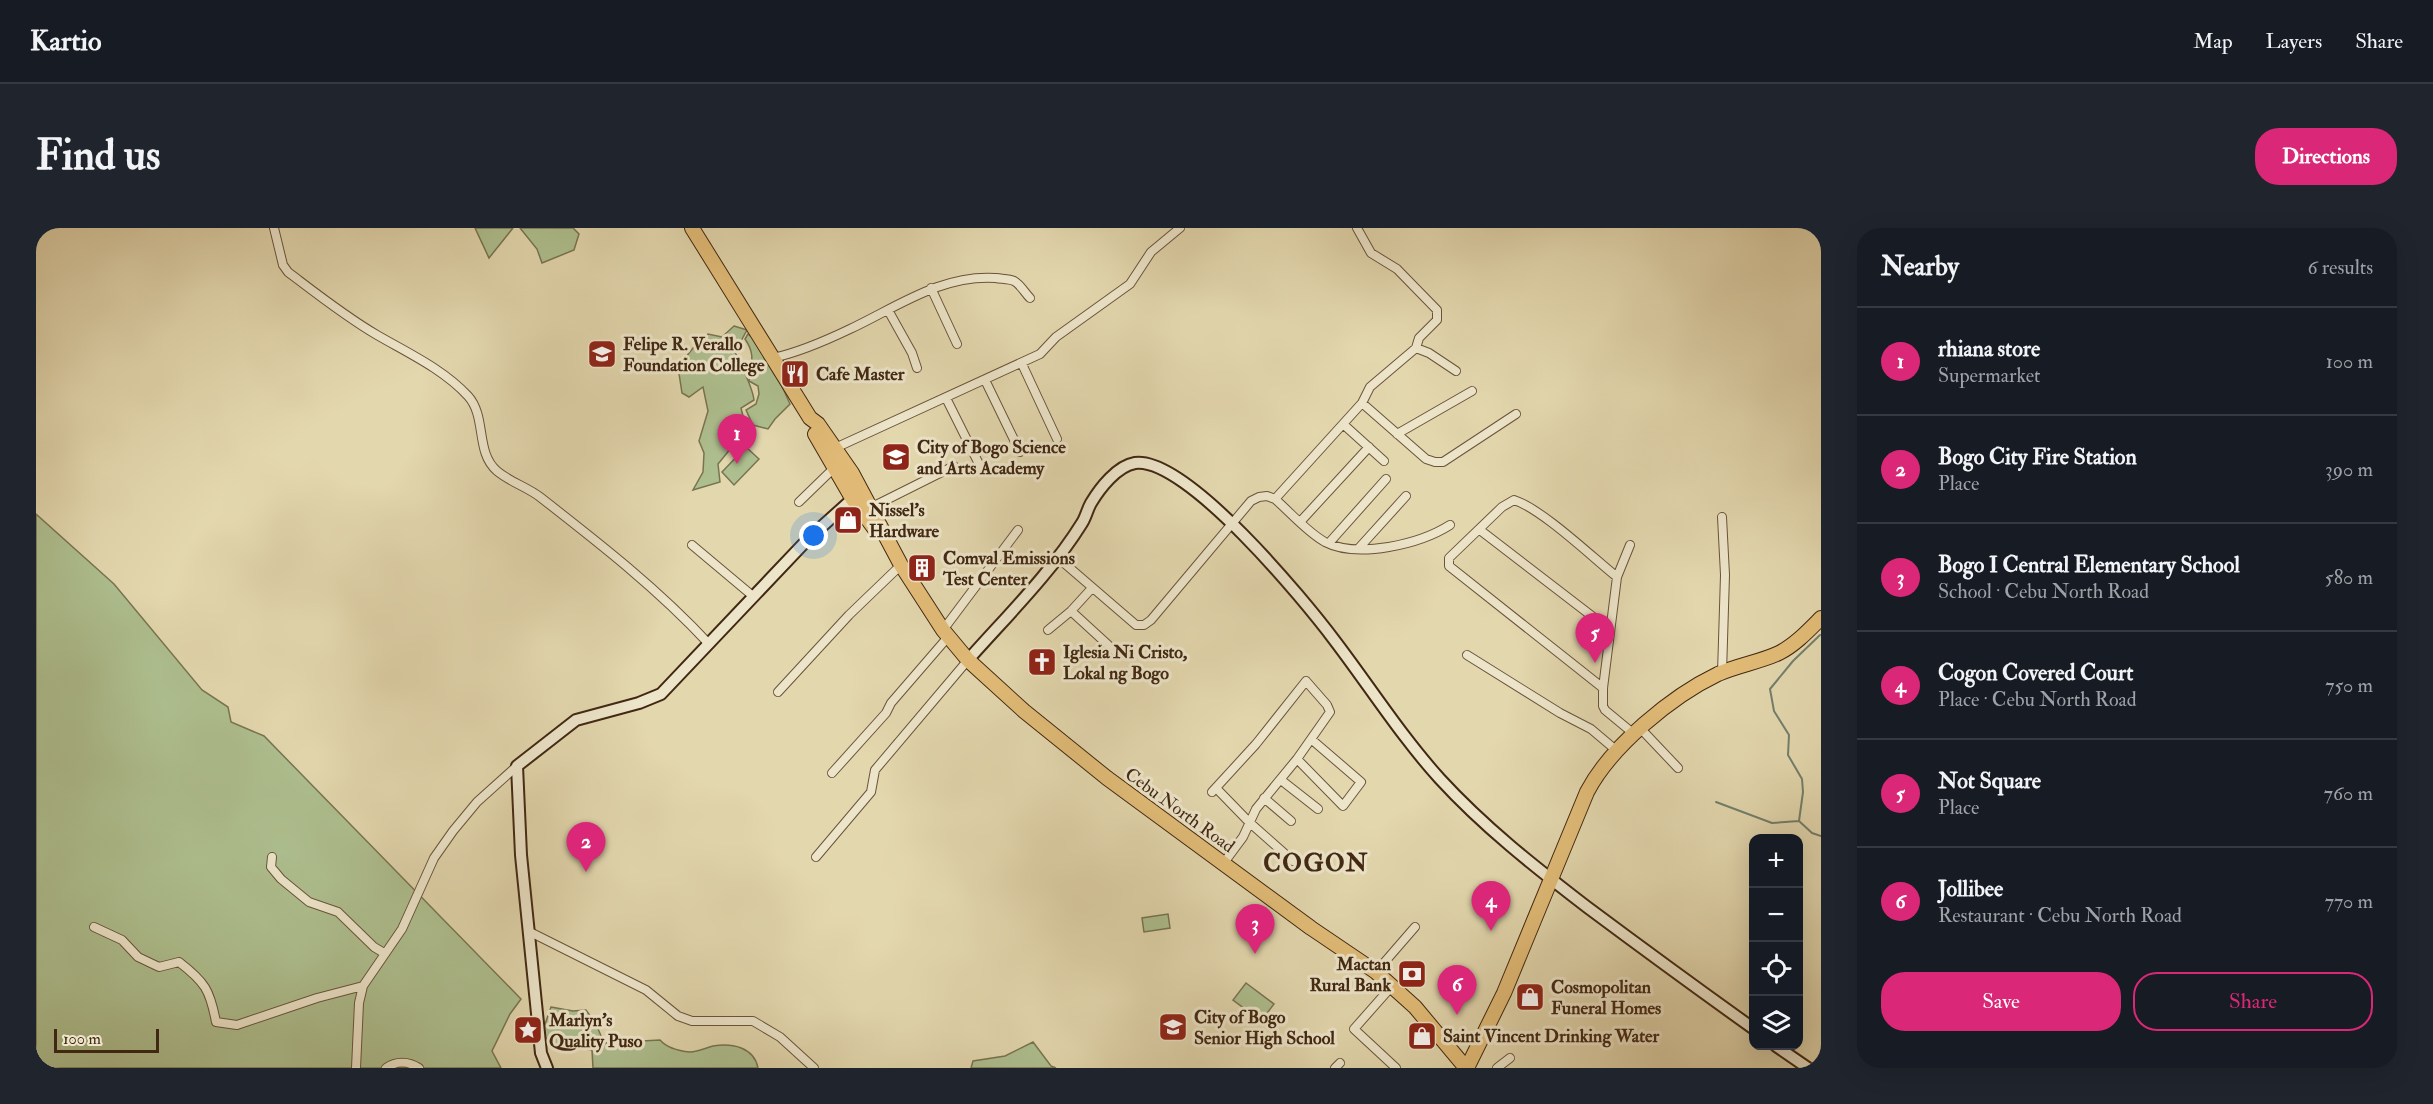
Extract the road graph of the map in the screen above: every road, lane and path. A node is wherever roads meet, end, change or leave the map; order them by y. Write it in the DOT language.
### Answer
graph roads {
  1 [pos="274,228"];
  2 [pos="692,228"];
  3 [pos="1180,228"];
  4 [pos="1357,228"];
  5 [pos="932,288"];
  6 [pos="1030,298"];
  7 [pos="888,310"];
  8 [pos="957,344"];
  9 [pos="1416,348"];
  10 [pos="773,358"];
  11 [pos="1022,364"];
  12 [pos="917,369"];
  13 [pos="1456,371"];
  14 [pos="985,380"];
  15 [pos="1472,391"];
  16 [pos="946,398"];
  17 [pos="1362,403"];
  18 [pos="1516,414"];
  19 [pos="1343,424"];
  20 [pos="1397,435"];
  21 [pos="1057,439"];
  22 [pos="1369,447"];
  23 [pos="831,450"];
  24 [pos="1020,452"];
  25 [pos="1384,460"];
  26 [pos="954,466"];
  27 [pos="834,468"];
  28 [pos="983,472"];
  29 [pos="1386,479"];
  30 [pos="849,481"];
  31 [pos="857,494"];
  32 [pos="1406,496"];
  33 [pos="1275,499"];
  34 [pos="799,502"];
  35 [pos="872,507"];
  36 [pos="1722,517"];
  37 [pos="1300,522"];
  38 [pos="1232,524"];
  39 [pos="1450,525"];
  40 [pos="1018,530"];
  41 [pos="1480,530"];
  42 [pos="1329,543"];
  43 [pos="692,545"];
  44 [pos="1630,545"];
  45 [pos="1359,548"];
  46 [pos="1057,557"];
  47 [pos="899,561"];
  48 [pos="1617,577"];
  49 [pos="1092,588"];
  50 [pos="754,597"];
  51 [pos="1071,611"];
  52 [pos="1821,618"];
  53 [pos="1048,630"];
  54 [pos="1610,630"];
  55 [pos="946,634"];
  56 [pos="709,644"];
  57 [pos="1118,654"];
  58 [pos="1467,655"];
  59 [pos="968,660"];
  60 [pos="1722,673"];
  61 [pos="1603,688"];
  62 [pos="778,692"];
  63 [pos="1638,732"];
  64 [pos="1311,739"];
  65 [pos="1617,751"];
  66 [pos="1297,759"];
  67 [pos="517,766"];
  68 [pos="1678,768"];
  69 [pos="832,773"];
  70 [pos="1281,780"];
  71 [pos="1264,798"];
  72 [pos="1318,809"];
  73 [pos="1291,821"];
  74 [pos="1249,822"];
  75 [pos="272,857"];
  76 [pos="816,857"];
  77 [pos="1293,861"];
  78 [pos="1223,864"];
  79 [pos="1551,879"];
  80 [pos="94,927"];
  81 [pos="1416,927"];
  82 [pos="530,932"];
  83 [pos="384,953"];
  84 [pos="1376,972"];
  85 [pos="1392,986"];
  86 [pos="363,987"];
  87 [pos="1749,1025"];
  88 [pos="1484,1038"];
  89 [pos="1449,1045"];
  90 [pos="1782,1050"];
  91 [pos="1510,1058"];
  92 [pos="356,1068"];
  93 [pos="386,1068"];
  94 [pos="419,1068"];
  95 [pos="547,1068"];
  96 [pos="814,1068"];
  97 [pos="1396,1068"];
  98 [pos="1467,1068"];
  99 [pos="1497,1068"];
  100 [pos="1808,1068"];
  1 -- 56 [label="street"];
  2 -- 10 [label="highway, Cebu North Road"];
  3 -- 11 [label="street"];
  4 -- 9 [label="street"];
  5 -- 6 [label="street"];
  5 -- 7 [label="street"];
  5 -- 8 [label="street"];
  7 -- 10 [label="street"];
  7 -- 12 [label="street"];
  9 -- 13 [label="street"];
  9 -- 17 [label="street"];
  10 -- 23 [label="highway, Cebu North Road"];
  11 -- 14 [label="street"];
  11 -- 21 [label="street"];
  14 -- 16 [label="street"];
  14 -- 24 [label="street"];
  15 -- 20 [label="street"];
  16 -- 23 [label="street"];
  16 -- 28 [label="street"];
  17 -- 19 [label="street"];
  17 -- 20 [label="street"];
  18 -- 20 [label="street"];
  19 -- 22 [label="street"];
  19 -- 33 [label="street"];
  22 -- 25 [label="street"];
  22 -- 37 [label="street"];
  23 -- 27 [label="highway, Cebu North Road"];
  23 -- 30 [label="highway, Cebu North Road"];
  26 -- 35 [label="street"];
  27 -- 30 [label="highway, Cebu North Road"];
  27 -- 34 [label="street"];
  29 -- 42 [label="street"];
  30 -- 31 [label="highway, Cebu North Road"];
  31 -- 35 [label="highway, Cebu North Road"];
  31 -- 47 [label="highway, Cebu North Road"];
  31 -- 50 [label="street"];
  32 -- 45 [label="street"];
  33 -- 37 [label="street"];
  33 -- 38 [label="street"];
  35 -- 47 [label="highway, Cebu North Road"];
  36 -- 60 [label="street"];
  37 -- 42 [label="street"];
  38 -- 46 [label="street"];
  38 -- 49 [label="street"];
  38 -- 79 [label="street"];
  39 -- 45 [label="street"];
  40 -- 55 [label="street"];
  41 -- 48 [label="street"];
  41 -- 54 [label="street"];
  41 -- 61 [label="street"];
  42 -- 45 [label="street"];
  43 -- 50 [label="street"];
  44 -- 48 [label="street"];
  46 -- 49 [label="street"];
  46 -- 59 [label="street"];
  47 -- 55 [label="highway, Cebu North Road"];
  47 -- 62 [label="street"];
  48 -- 54 [label="street"];
  49 -- 51 [label="street"];
  50 -- 56 [label="street"];
  51 -- 53 [label="street"];
  51 -- 57 [label="street"];
  52 -- 60 [label="highway, Cebu North Road"];
  54 -- 61 [label="street"];
  55 -- 59 [label="highway, Cebu North Road"];
  55 -- 69 [label="street"];
  56 -- 67 [label="street"];
  58 -- 65 [label="street"];
  59 -- 76 [label="street"];
  59 -- 78 [label="highway, Cebu North Road"];
  60 -- 63 [label="highway, Cebu North Road"];
  61 -- 63 [label="street"];
  63 -- 65 [label="highway, Cebu North Road"];
  63 -- 68 [label="street"];
  64 -- 66 [label="street"];
  64 -- 66 [label="street"];
  64 -- 74 [label="street"];
  65 -- 79 [label="highway, Cebu North Road"];
  66 -- 70 [label="street"];
  67 -- 82 [label="street"];
  67 -- 83 [label="street"];
  70 -- 71 [label="street"];
  70 -- 72 [label="street"];
  71 -- 73 [label="street"];
  71 -- 74 [label="street"];
  74 -- 77 [label="street"];
  74 -- 78 [label="street"];
  75 -- 83 [label="street"];
  78 -- 84 [label="highway, Cebu North Road"];
  79 -- 87 [label="street"];
  79 -- 88 [label="highway, Cebu North Road"];
  80 -- 86 [label="street"];
  81 -- 84 [label="street"];
  82 -- 95 [label="street"];
  82 -- 96 [label="street"];
  83 -- 86 [label="street"];
  84 -- 85 [label="highway, Cebu North Road"];
  85 -- 89 [label="highway, Cebu North Road"];
  85 -- 97 [label="street"];
  86 -- 92 [label="street"];
  88 -- 89 [label="highway"];
  88 -- 98 [label="highway, Cebu North Road"];
  89 -- 98 [label="highway, Cebu North Road"];
  90 -- 100 [label="street"];
  91 -- 99 [label="street"];
  93 -- 94 [label="street"];
}
